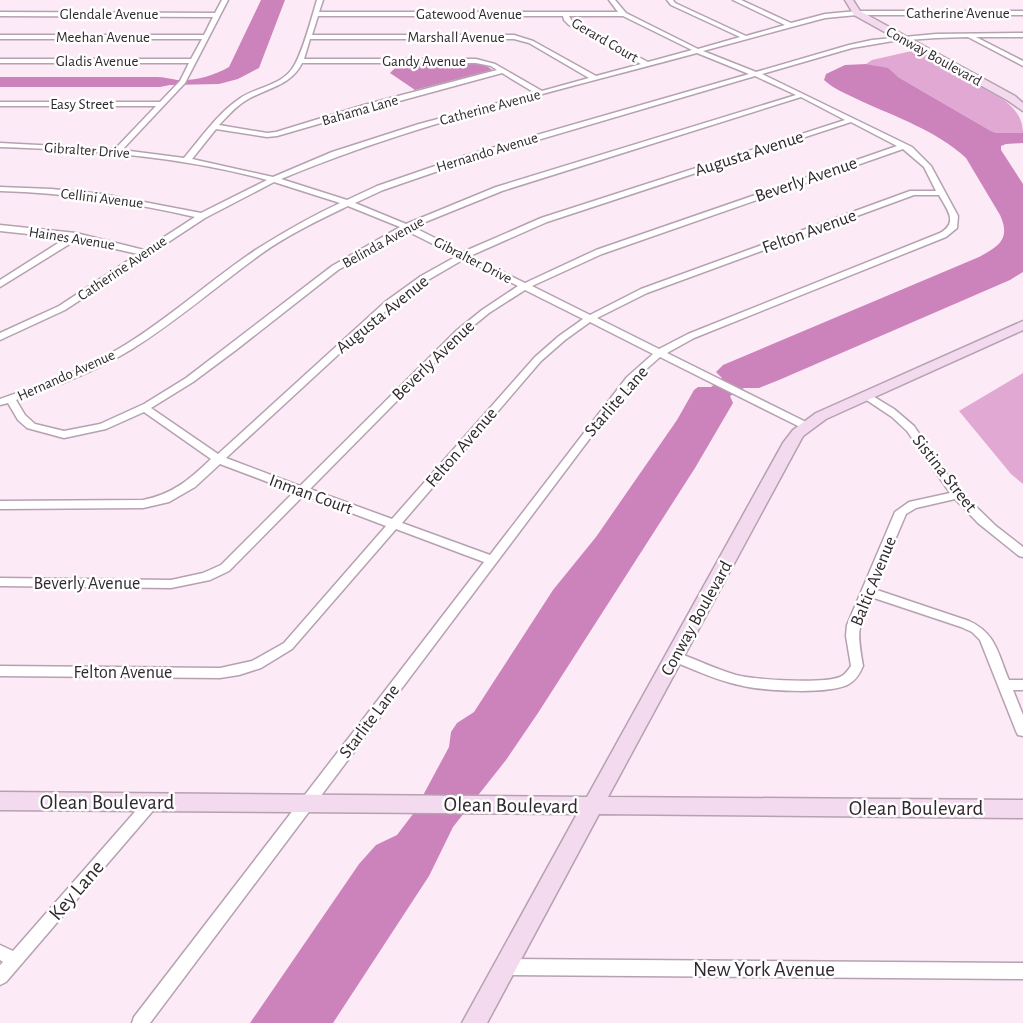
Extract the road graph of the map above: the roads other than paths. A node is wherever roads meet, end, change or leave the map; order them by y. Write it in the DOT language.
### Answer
graph roads {
  1 [pos="225,0"];
  2 [pos="320,0"];
  3 [pos="612,0"];
  4 [pos="670,0"];
  5 [pos="736,0"];
  6 [pos="849,0"];
  7 [pos="857,13"];
  8 [pos="1023,13"];
  9 [pos="0,14"];
  10 [pos="217,14"];
  11 [pos="315,14"];
  12 [pos="566,14"];
  13 [pos="624,14"];
  14 [pos="790,24"];
  15 [pos="969,36"];
  16 [pos="1023,36"];
  17 [pos="0,37"];
  18 [pos="206,37"];
  19 [pos="308,37"];
  20 [pos="744,37"];
  21 [pos="901,38"];
  22 [pos="696,50"];
  23 [pos="0,61"];
  24 [pos="194,61"];
  25 [pos="300,61"];
  26 [pos="646,64"];
  27 [pos="1023,64"];
  28 [pos="503,71"];
  29 [pos="755,73"];
  30 [pos="594,78"];
  31 [pos="540,93"];
  32 [pos="802,95"];
  33 [pos="0,104"];
  34 [pos="163,104"];
  35 [pos="1023,108"];
  36 [pos="851,120"];
  37 [pos="216,127"];
  38 [pos="0,146"];
  39 [pos="903,146"];
  40 [pos="117,151"];
  41 [pos="186,160"];
  42 [pos="275,179"];
  43 [pos="0,189"];
  44 [pos="941,193"];
  45 [pos="349,202"];
  46 [pos="202,216"];
  47 [pos="406,227"];
  48 [pos="0,228"];
  49 [pos="76,236"];
  50 [pos="144,253"];
  51 [pos="462,255"];
  52 [pos="0,284"];
  53 [pos="523,285"];
  54 [pos="589,318"];
  55 [pos="1023,325"];
  56 [pos="0,337"];
  57 [pos="660,353"];
  58 [pos="866,395"];
  59 [pos="11,399"];
  60 [pos="0,402"];
  61 [pos="143,407"];
  62 [pos="806,426"];
  63 [pos="218,459"];
  64 [pos="302,491"];
  65 [pos="958,495"];
  66 [pos="0,504"];
  67 [pos="394,524"];
  68 [pos="1023,553"];
  69 [pos="491,560"];
  70 [pos="0,582"];
  71 [pos="866,591"];
  72 [pos="675,657"];
  73 [pos="0,671"];
  74 [pos="1006,685"];
  75 [pos="1023,685"];
  76 [pos="1023,731"];
  77 [pos="0,801"];
  78 [pos="152,802"];
  79 [pos="306,804"];
  80 [pos="593,806"];
  81 [pos="1023,809"];
  82 [pos="0,952"];
  83 [pos="15,960"];
  84 [pos="504,967"];
  85 [pos="1023,971"];
  86 [pos="0,977"];
  87 [pos="140,1023"];
  88 [pos="474,1023"];
  1 -- 10 [label="street"];
  2 -- 11 [label="street"];
  3 -- 13 [label="street, Starlite Lane"];
  4 -- 20 [label="street"];
  5 -- 14 [label="street"];
  6 -- 7 [label="street, Conway Boulevard"];
  7 -- 8 [label="street, Catherine Avenue"];
  7 -- 14 [label="street, Catherine Avenue"];
  7 -- 21 [label="street, Conway Boulevard"];
  9 -- 10 [label="street, Glendale Avenue"];
  10 -- 18 [label="street"];
  11 -- 12 [label="street, Gatewood Avenue"];
  11 -- 19 [label="street"];
  12 -- 13 [label="street, Gatewood Avenue"];
  12 -- 26 [label="street, Gerard Court"];
  13 -- 22 [label="street, Starlite Lane"];
  14 -- 20 [label="street, Catherine Avenue"];
  15 -- 16 [label="street, Hernando Avenue"];
  15 -- 21 [label="street, Hernando Avenue"];
  15 -- 27 [label="street"];
  17 -- 18 [label="street, Meehan Avenue"];
  18 -- 24 [label="street"];
  19 -- 25 [label="street"];
  19 -- 30 [label="street, Marshall Avenue"];
  20 -- 22 [label="street, Catherine Avenue"];
  21 -- 29 [label="street, Hernando Avenue"];
  21 -- 35 [label="street, Conway Boulevard"];
  22 -- 26 [label="street, Catherine Avenue"];
  22 -- 29 [label="street, Starlite Lane"];
  23 -- 24 [label="street, Gladis Avenue"];
  24 -- 34 [label="street"];
  25 -- 28 [label="street, Gandy Avenue"];
  25 -- 37 [label="street"];
  26 -- 30 [label="street, Catherine Avenue"];
  28 -- 31 [label="street, Gandy Avenue"];
  28 -- 37 [label="street, Bahama Lane"];
  29 -- 32 [label="street, Starlite Lane"];
  29 -- 45 [label="street, Hernando Avenue"];
  30 -- 31 [label="street, Catherine Avenue"];
  31 -- 42 [label="street, Catherine Avenue"];
  32 -- 36 [label="street, Starlite Lane"];
  32 -- 47 [label="street, Belinda Avenue"];
  33 -- 34 [label="street, Easy Street"];
  34 -- 40 [label="street"];
  36 -- 39 [label="street, Starlite Lane"];
  36 -- 51 [label="street, Augusta Avenue"];
  37 -- 41 [label="street"];
  38 -- 40 [label="street, Gibralter Drive"];
  39 -- 44 [label="street, Starlite Lane"];
  39 -- 53 [label="street, Beverly Avenue"];
  40 -- 41 [label="street, Gibralter Drive"];
  41 -- 42 [label="street, Gibralter Drive"];
  42 -- 45 [label="street, Gibralter Drive"];
  42 -- 46 [label="street, Catherine Avenue"];
  43 -- 46 [label="street, Cellini Avenue"];
  44 -- 54 [label="street, Felton Avenue"];
  44 -- 57 [label="street, Starlite Lane"];
  45 -- 47 [label="street, Gibralter Drive"];
  45 -- 59 [label="street, Hernando Avenue"];
  46 -- 50 [label="street, Catherine Avenue"];
  47 -- 51 [label="street, Gibralter Drive"];
  47 -- 61 [label="street, Belinda Avenue"];
  48 -- 49 [label="street, Haines Avenue"];
  49 -- 50 [label="street, Haines Avenue"];
  49 -- 52 [label="street"];
  50 -- 56 [label="street, Catherine Avenue"];
  51 -- 53 [label="street, Gibralter Drive"];
  51 -- 63 [label="street, Augusta Avenue"];
  53 -- 54 [label="street, Gibralter Drive"];
  53 -- 64 [label="street, Beverly Avenue"];
  54 -- 57 [label="street, Gibralter Drive"];
  54 -- 67 [label="street, Felton Avenue"];
  55 -- 58 [label="street, Conway Boulevard"];
  57 -- 62 [label="street, Gibralter Drive"];
  57 -- 69 [label="street, Starlite Lane"];
  58 -- 62 [label="street, Conway Boulevard"];
  58 -- 65 [label="street, Sistina Street"];
  59 -- 60 [label="street, Hernando Avenue"];
  59 -- 61 [label="street, Belinda Avenue"];
  61 -- 63 [label="street, Inman Court"];
  62 -- 72 [label="street, Conway Boulevard"];
  63 -- 64 [label="street, Inman Court"];
  63 -- 66 [label="street, Augusta Avenue"];
  64 -- 67 [label="street, Inman Court"];
  64 -- 70 [label="street, Beverly Avenue"];
  65 -- 68 [label="street, Sistina Street"];
  65 -- 71 [label="street, Baltic Avenue"];
  67 -- 69 [label="street, Inman Court"];
  67 -- 73 [label="street, Felton Avenue"];
  69 -- 79 [label="street, Starlite Lane"];
  71 -- 72 [label="street, Baltic Avenue"];
  71 -- 74 [label="street"];
  72 -- 80 [label="street, Conway Boulevard"];
  74 -- 75 [label="street"];
  74 -- 76 [label="street"];
  77 -- 78 [label="street, Olean Boulevard"];
  78 -- 79 [label="street, Olean Boulevard"];
  78 -- 83 [label="street, Key Lane"];
  79 -- 80 [label="street, Olean Boulevard"];
  79 -- 87 [label="street, Starlite Lane"];
  80 -- 81 [label="street, Olean Boulevard"];
  80 -- 84 [label="street, Conway Boulevard"];
  82 -- 83 [label="street"];
  83 -- 86 [label="street, Key Lane"];
  84 -- 85 [label="street, New York Avenue"];
  84 -- 88 [label="street, Conway Boulevard"];
}
